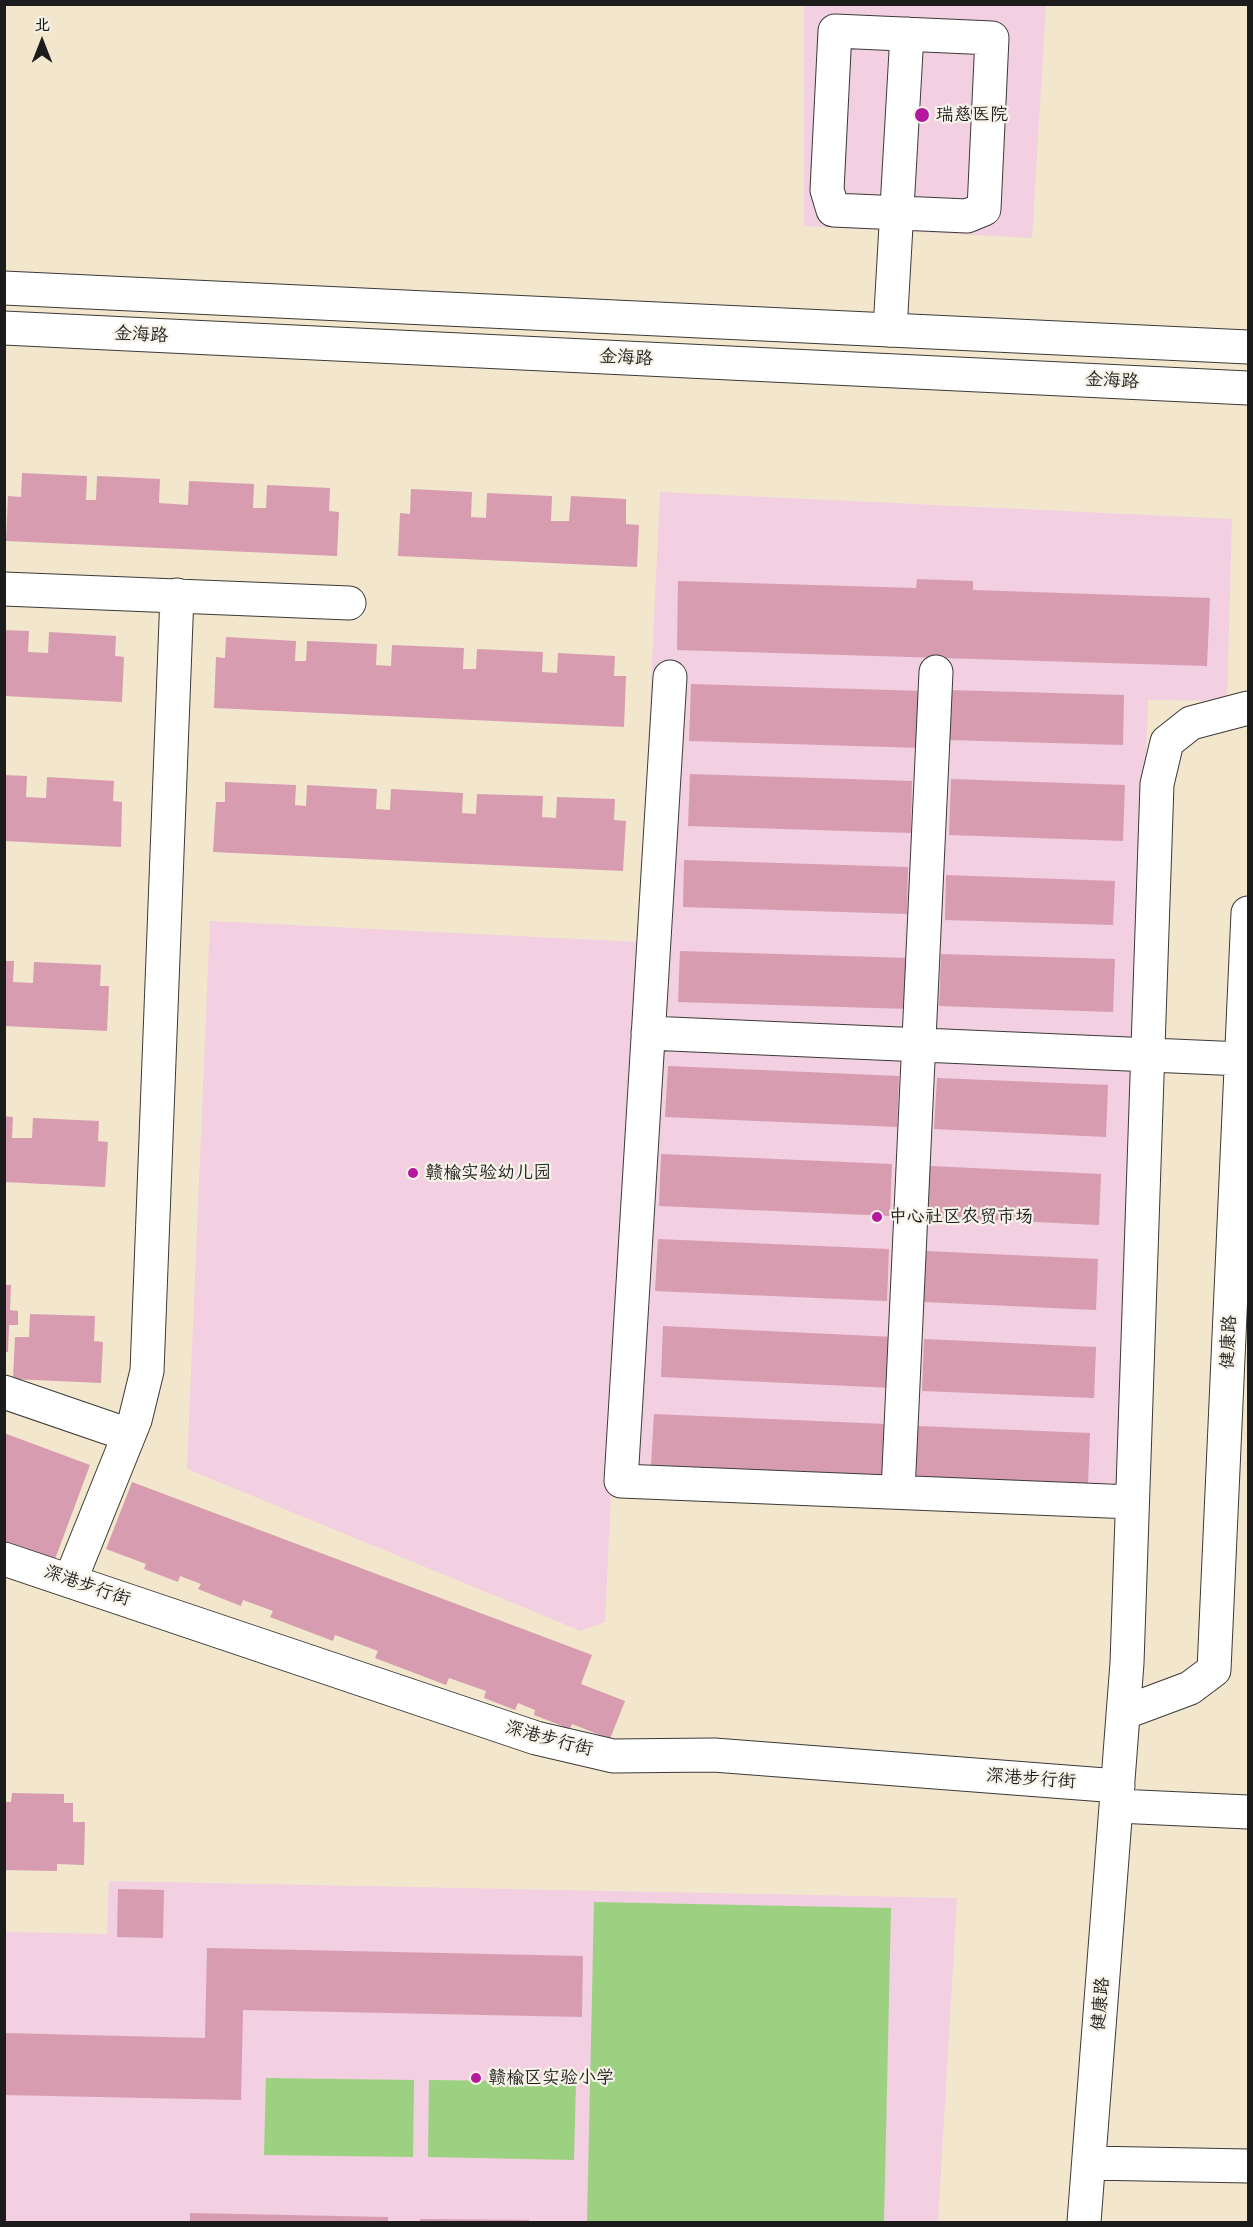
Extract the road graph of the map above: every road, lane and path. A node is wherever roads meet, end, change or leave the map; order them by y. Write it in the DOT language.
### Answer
graph roads {
  1 [pos="907,34"];
  2 [pos="897,213"];
  3 [pos="4,288"];
  4 [pos="4,328"];
  5 [pos="890,330"];
  6 [pos="1248,347"];
  7 [pos="1248,388"];
  8 [pos="4,589"];
  9 [pos="177,595"];
  10 [pos="349,603"];
  11 [pos="936,672"];
  12 [pos="670,677"];
  13 [pos="1248,708"];
  14 [pos="1248,914"];
  15 [pos="648,1034"];
  16 [pos="918,1045"];
  17 [pos="1244,1054"];
  18 [pos="1148,1055"];
  19 [pos="1238,1353"];
  20 [pos="4,1392"];
  21 [pos="129,1435"];
  22 [pos="898,1492"];
  23 [pos="1132,1502"];
  24 [pos="4,1558"];
  25 [pos="70,1581"];
  26 [pos="1123,1713"];
  27 [pos="1118,1796"];
  28 [pos="1248,1812"];
  29 [pos="1089,2163"];
  30 [pos="1248,2166"];
  31 [pos="1084,2223"];
  1 -- 2 [label="street"];
  1 -- 2 [label="street"];
  1 -- 2 [label="street"];
  2 -- 5 [label="street"];
  3 -- 5 [label="street"];
  4 -- 7 [label="street, 金海路"];
  5 -- 6 [label="street"];
  8 -- 9 [label="street"];
  9 -- 10 [label="street"];
  9 -- 21 [label="street"];
  11 -- 16 [label="street"];
  12 -- 15 [label="street"];
  13 -- 18 [label="street, 健康路"];
  14 -- 17 [label="street, 健康路"];
  15 -- 16 [label="street"];
  15 -- 22 [label="street"];
  16 -- 18 [label="street"];
  16 -- 22 [label="street"];
  17 -- 18 [label="street"];
  17 -- 19 [label="street, 健康路"];
  18 -- 23 [label="street, 健康路"];
  19 -- 26 [label="street, 健康路"];
  20 -- 21 [label="street"];
  21 -- 25 [label="street"];
  22 -- 23 [label="street"];
  23 -- 26 [label="street, 健康路"];
  24 -- 25 [label="street, 深港步行街"];
  25 -- 27 [label="street, 深港步行街"];
  26 -- 27 [label="street, 健康路"];
  27 -- 28 [label="street, 深港步行街"];
  27 -- 29 [label="street, 健康路"];
  29 -- 30 [label="street"];
  29 -- 31 [label="street, 健康路"];
}
